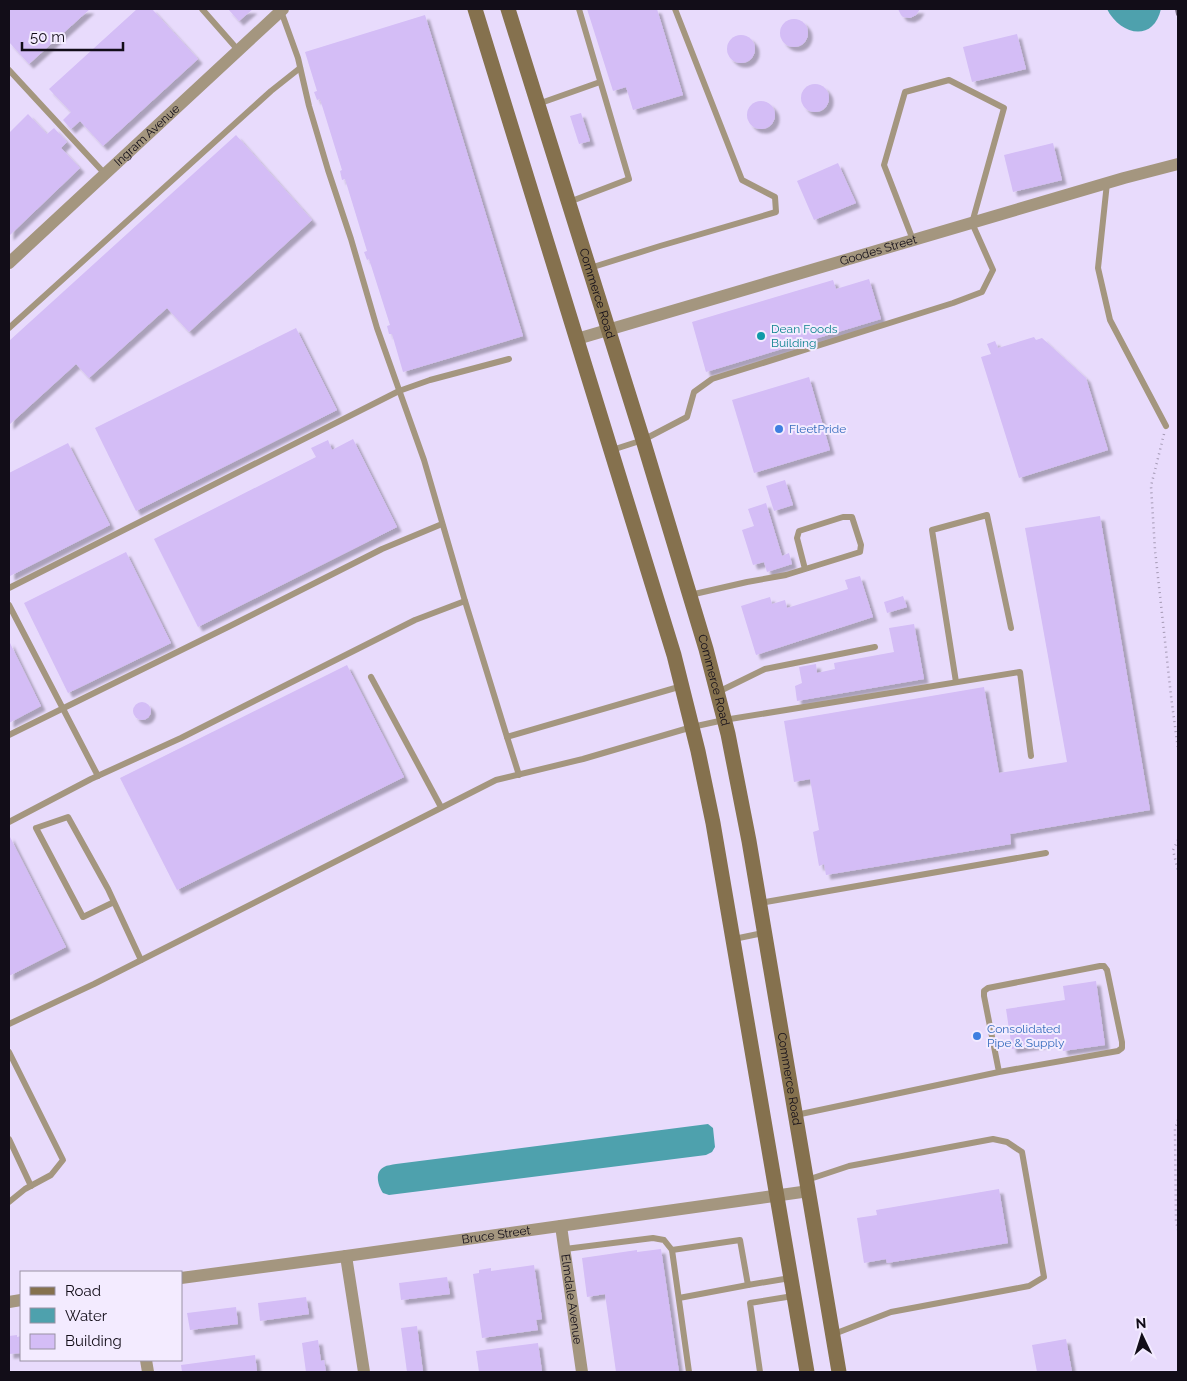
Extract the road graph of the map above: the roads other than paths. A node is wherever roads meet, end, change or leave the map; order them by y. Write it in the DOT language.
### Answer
graph roads {
  1 [pos="202,9"];
  2 [pos="475,9"];
  3 [pos="508,9"];
  4 [pos="579,9"];
  5 [pos="675,9"];
  6 [pos="282,10"];
  7 [pos="238,50"];
  8 [pos="300,68"];
  9 [pos="9,70"];
  10 [pos="600,82"];
  11 [pos="538,104"];
  12 [pos="1178,164"];
  13 [pos="105,174"];
  14 [pos="1108,183"];
  15 [pos="569,202"];
  16 [pos="972,223"];
  17 [pos="913,240"];
  18 [pos="9,263"];
  19 [pos="589,268"];
  20 [pos="9,328"];
  21 [pos="608,330"];
  22 [pos="578,339"];
  23 [pos="509,359"];
  24 [pos="399,391"];
  25 [pos="1166,426"];
  26 [pos="643,440"];
  27 [pos="612,450"];
  28 [pos="442,524"];
  29 [pos="805,569"];
  30 [pos="9,588"];
  31 [pos="690,595"];
  32 [pos="465,601"];
  33 [pos="9,605"];
  34 [pos="1011,628"];
  35 [pos="875,647"];
  36 [pos="371,677"];
  37 [pos="956,682"];
  38 [pos="682,686"];
  39 [pos="718,692"];
  40 [pos="63,708"];
  41 [pos="724,720"];
  42 [pos="692,727"];
  43 [pos="9,735"];
  44 [pos="508,737"];
  45 [pos="1031,756"];
  46 [pos="519,775"];
  47 [pos="98,776"];
  48 [pos="442,808"];
  49 [pos="9,822"];
  50 [pos="1046,853"];
  51 [pos="114,902"];
  52 [pos="759,903"];
  53 [pos="764,933"];
  54 [pos="733,939"];
  55 [pos="141,960"];
  56 [pos="9,1024"];
  57 [pos="9,1052"];
  58 [pos="999,1072"];
  59 [pos="796,1115"];
  60 [pos="9,1139"];
  61 [pos="32,1186"];
  62 [pos="808,1186"];
  63 [pos="777,1195"];
  64 [pos="9,1202"];
  65 [pos="561,1226"];
  66 [pos="565,1249"];
  67 [pos="672,1250"];
  68 [pos="346,1256"];
  69 [pos="182,1278"];
  70 [pos="791,1278"];
  71 [pos="748,1286"];
  72 [pos="794,1296"];
  73 [pos="679,1298"];
  74 [pos="833,1335"];
  75 [pos="364,1372"];
  76 [pos="582,1372"];
  77 [pos="688,1372"];
  78 [pos="760,1372"];
  79 [pos="806,1372"];
  80 [pos="839,1372"];
  1 -- 7 [label="lane"];
  2 -- 22 [label="main road"];
  3 -- 11 [label="main road, Commerce Road"];
  4 -- 10 [label="lane"];
  5 -- 19 [label="lane"];
  6 -- 7 [label="street, Ingram Avenue"];
  6 -- 8 [label="lane"];
  7 -- 13 [label="street, Ingram Avenue"];
  8 -- 20 [label="lane"];
  8 -- 24 [label="lane"];
  9 -- 13 [label="lane"];
  10 -- 11 [label="lane"];
  10 -- 15 [label="lane"];
  11 -- 15 [label="main road, Commerce Road"];
  12 -- 14 [label="street, Goodes Street"];
  13 -- 18 [label="street, Ingram Avenue"];
  14 -- 16 [label="street, Goodes Street"];
  14 -- 25 [label="lane"];
  15 -- 19 [label="main road, Commerce Road"];
  16 -- 17 [label="street, Goodes Street"];
  16 -- 17 [label="lane"];
  16 -- 26 [label="lane"];
  17 -- 21 [label="street, Goodes Street"];
  19 -- 21 [label="main road, Commerce Road"];
  21 -- 22 [label="street, Goodes Street"];
  21 -- 26 [label="main road, Commerce Road"];
  22 -- 27 [label="main road"];
  23 -- 24 [label="lane"];
  24 -- 28 [label="lane"];
  24 -- 30 [label="lane"];
  26 -- 27 [label="lane"];
  26 -- 31 [label="main road, Commerce Road"];
  27 -- 38 [label="main road"];
  28 -- 32 [label="lane"];
  28 -- 40 [label="lane"];
  29 -- 29 [label="lane"];
  29 -- 31 [label="lane"];
  31 -- 39 [label="main road, Commerce Road"];
  32 -- 44 [label="lane"];
  32 -- 47 [label="lane"];
  33 -- 40 [label="lane"];
  34 -- 37 [label="lane"];
  35 -- 39 [label="lane"];
  36 -- 48 [label="lane"];
  37 -- 41 [label="lane"];
  37 -- 45 [label="lane"];
  38 -- 42 [label="main road"];
  38 -- 44 [label="lane"];
  39 -- 41 [label="main road, Commerce Road"];
  40 -- 43 [label="lane"];
  40 -- 47 [label="lane"];
  41 -- 42 [label="lane"];
  41 -- 52 [label="main road, Commerce Road"];
  42 -- 46 [label="lane"];
  42 -- 54 [label="main road"];
  44 -- 46 [label="lane"];
  46 -- 48 [label="lane"];
  47 -- 49 [label="lane"];
  48 -- 55 [label="lane"];
  50 -- 52 [label="lane"];
  51 -- 51 [label="lane"];
  51 -- 55 [label="lane"];
  52 -- 53 [label="main road, Commerce Road"];
  53 -- 54 [label="lane"];
  53 -- 59 [label="main road, Commerce Road"];
  54 -- 63 [label="main road"];
  55 -- 56 [label="lane"];
  57 -- 61 [label="lane"];
  58 -- 58 [label="lane"];
  58 -- 59 [label="lane"];
  59 -- 62 [label="main road, Commerce Road"];
  60 -- 61 [label="lane"];
  61 -- 64 [label="lane"];
  62 -- 63 [label="street, Bruce Street"];
  62 -- 74 [label="main road, Commerce Road"];
  62 -- 74 [label="lane"];
  63 -- 65 [label="street, Bruce Street"];
  63 -- 70 [label="main road"];
  65 -- 66 [label="street, Elmdale Avenue"];
  65 -- 68 [label="street, Bruce Street"];
  66 -- 67 [label="lane"];
  66 -- 76 [label="street, Elmdale Avenue"];
  67 -- 71 [label="lane"];
  67 -- 73 [label="lane"];
  68 -- 69 [label="street, Bruce Street"];
  68 -- 75 [label="street"];
  70 -- 71 [label="lane"];
  70 -- 72 [label="main road"];
  71 -- 73 [label="lane"];
  72 -- 78 [label="lane"];
  72 -- 79 [label="main road"];
  73 -- 77 [label="lane"];
  74 -- 80 [label="main road, Commerce Road"];
}
